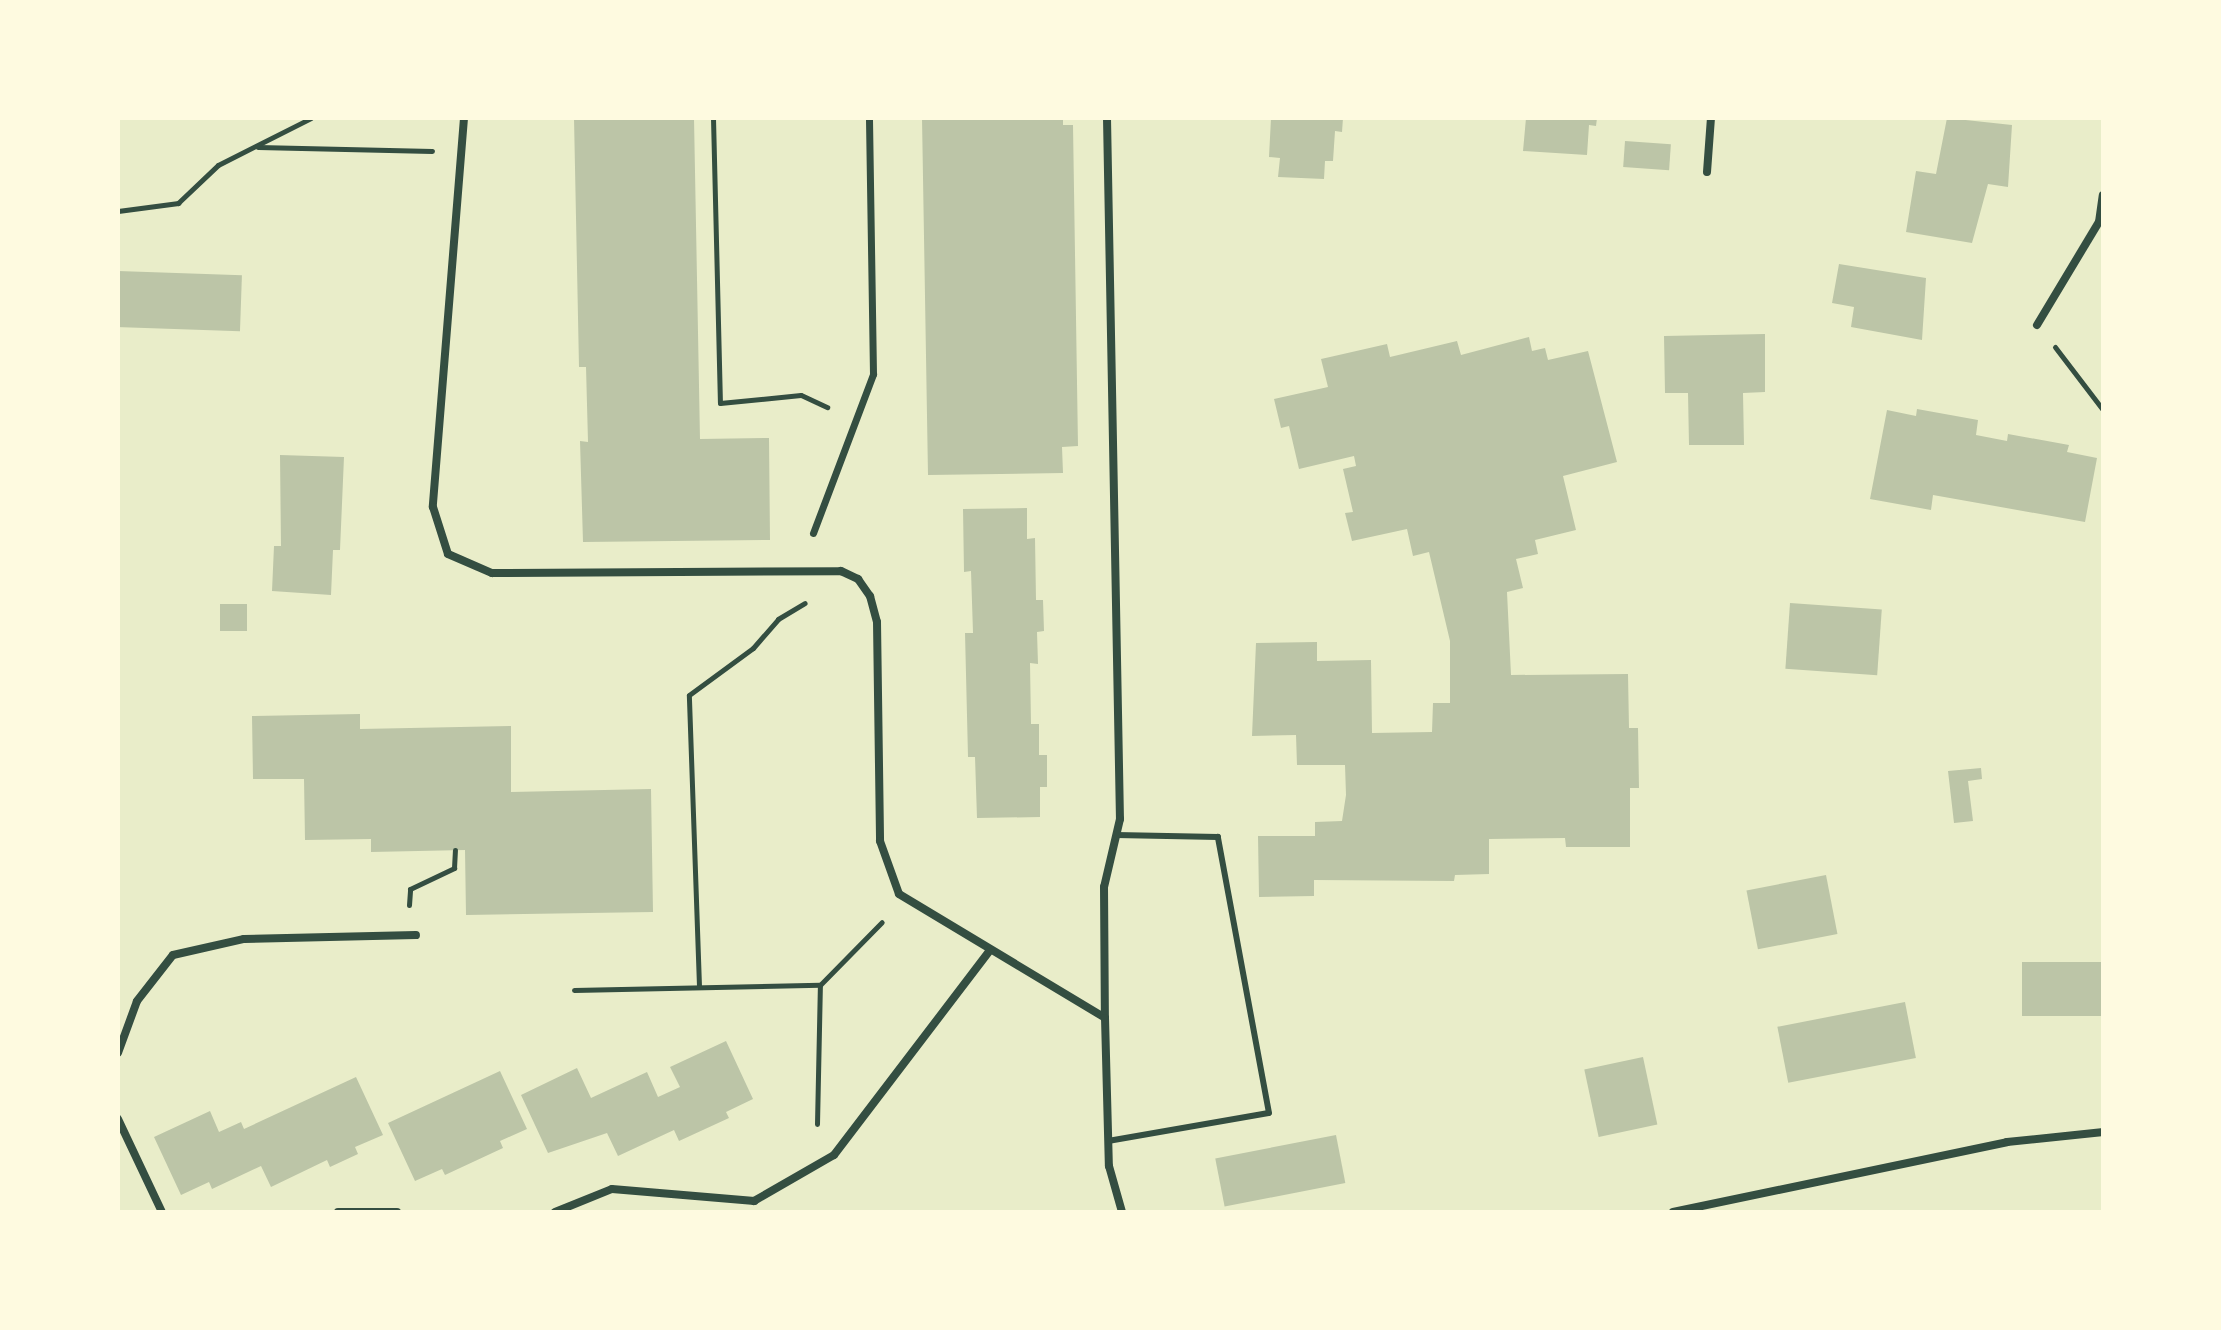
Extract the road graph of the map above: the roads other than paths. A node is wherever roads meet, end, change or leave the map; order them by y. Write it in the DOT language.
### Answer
graph roads {
  1 [pos="464,118"];
  2 [pos="869,118"];
  3 [pos="1107,118"];
  4 [pos="1711,118"];
  5 [pos="1707,172"];
  6 [pos="2103,195"];
  7 [pos="2037,325"];
  8 [pos="813,533"];
  9 [pos="1116,835"];
  10 [pos="416,935"];
  11 [pos="990,950"];
  12 [pos="1105,1018"];
  13 [pos="118,1053"];
  14 [pos="118,1119"];
  15 [pos="2103,1132"];
  16 [pos="1108,1141"];
  17 [pos="162,1212"];
  18 [pos="338,1212"];
  19 [pos="397,1212"];
  20 [pos="555,1212"];
  21 [pos="1122,1212"];
  22 [pos="1673,1212"];
  1 -- 11 [label="street"];
  2 -- 8 [label="street"];
  3 -- 9 [label="street"];
  4 -- 5 [label="street"];
  6 -- 7 [label="street"];
  9 -- 12 [label="street"];
  9 -- 16 [label="lane"];
  10 -- 13 [label="street"];
  11 -- 12 [label="street"];
  11 -- 20 [label="street"];
  12 -- 16 [label="street"];
  14 -- 17 [label="street"];
  15 -- 22 [label="street"];
  16 -- 21 [label="street"];
  18 -- 19 [label="street"];
}
